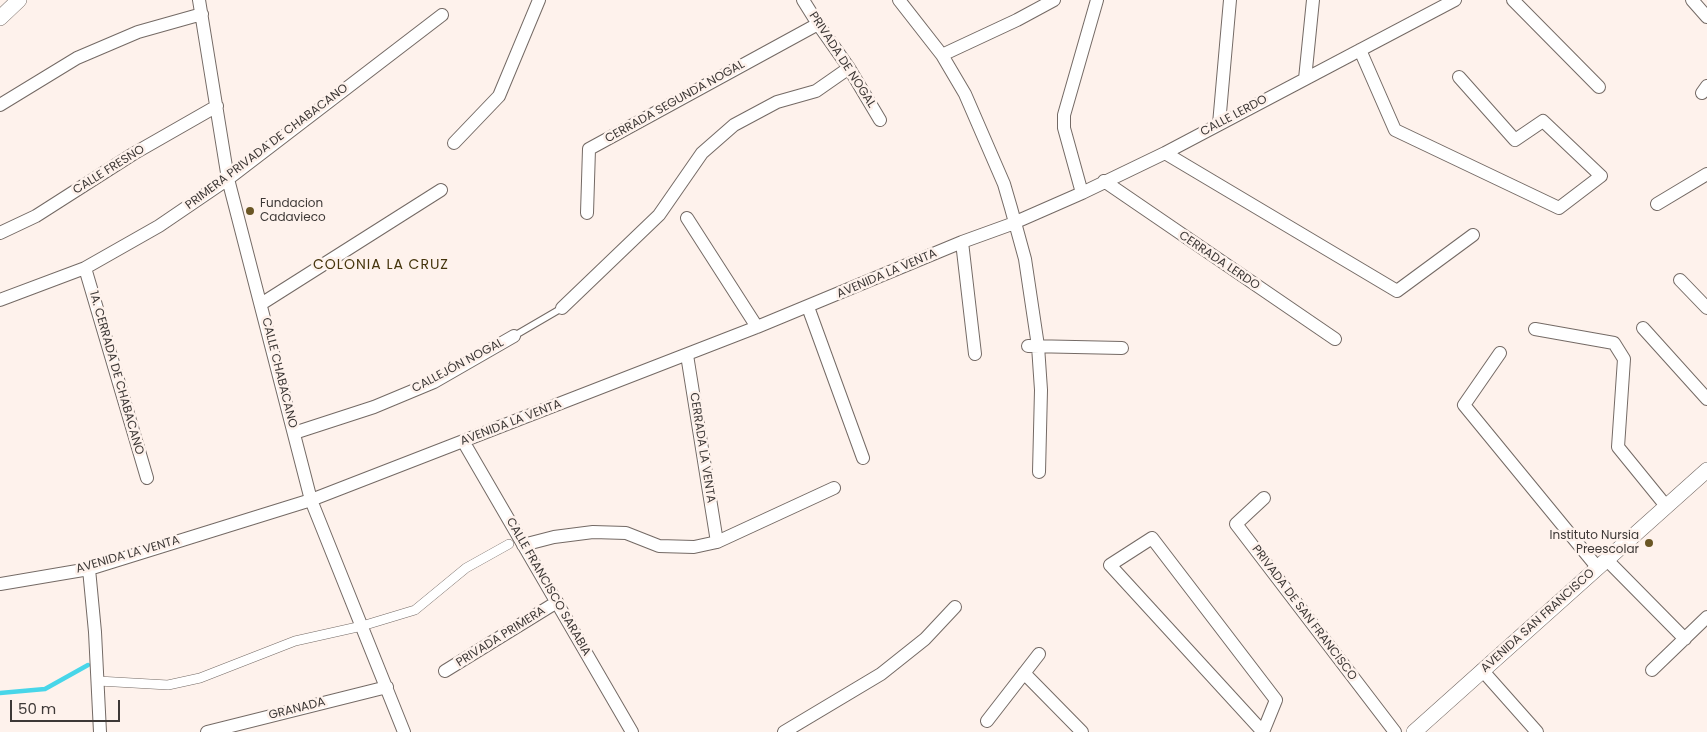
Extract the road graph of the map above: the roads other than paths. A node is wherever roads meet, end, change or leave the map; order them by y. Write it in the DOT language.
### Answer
graph roads {
  1 [pos="19,0"];
  2 [pos="199,0"];
  3 [pos="539,0"];
  4 [pos="804,0"];
  5 [pos="899,0"];
  6 [pos="1054,0"];
  7 [pos="1097,0"];
  8 [pos="1230,0"];
  9 [pos="1313,0"];
  10 [pos="1455,0"];
  11 [pos="1513,0"];
  12 [pos="1692,0"];
  13 [pos="202,14"];
  14 [pos="442,15"];
  15 [pos="1707,17"];
  16 [pos="0,18"];
  17 [pos="818,24"];
  18 [pos="1360,50"];
  19 [pos="942,55"];
  20 [pos="849,68"];
  21 [pos="1459,78"];
  22 [pos="1305,79"];
  23 [pos="1599,87"];
  24 [pos="0,105"];
  25 [pos="217,106"];
  26 [pos="880,120"];
  27 [pos="1219,124"];
  28 [pos="454,143"];
  29 [pos="1165,152"];
  30 [pos="1707,174"];
  31 [pos="228,179"];
  32 [pos="1104,181"];
  33 [pos="441,190"];
  34 [pos="1082,193"];
  35 [pos="1657,204"];
  36 [pos="587,213"];
  37 [pos="687,218"];
  38 [pos="1012,224"];
  39 [pos="0,233"];
  40 [pos="1473,235"];
  41 [pos="962,242"];
  42 [pos="85,268"];
  43 [pos="1680,280"];
  44 [pos="0,300"];
  45 [pos="261,304"];
  46 [pos="808,307"];
  47 [pos="562,308"];
  48 [pos="1707,308"];
  49 [pos="757,327"];
  50 [pos="1643,328"];
  51 [pos="1535,329"];
  52 [pos="514,336"];
  53 [pos="1335,339"];
  54 [pos="1034,346"];
  55 [pos="1122,348"];
  56 [pos="1500,353"];
  57 [pos="975,354"];
  58 [pos="687,355"];
  59 [pos="1707,399"];
  60 [pos="294,433"];
  61 [pos="463,441"];
  62 [pos="863,458"];
  63 [pos="1707,470"];
  64 [pos="1038,472"];
  65 [pos="147,478"];
  66 [pos="834,488"];
  67 [pos="1264,498"];
  68 [pos="311,500"];
  69 [pos="1666,506"];
  70 [pos="718,542"];
  71 [pos="509,544"];
  72 [pos="523,545"];
  73 [pos="1602,563"];
  74 [pos="89,569"];
  75 [pos="0,584"];
  76 [pos="557,602"];
  77 [pos="955,607"];
  78 [pos="1707,617"];
  79 [pos="362,626"];
  80 [pos="1684,639"];
  81 [pos="1039,654"];
  82 [pos="1482,670"];
  83 [pos="1652,670"];
  84 [pos="445,671"];
  85 [pos="1024,673"];
  86 [pos="98,681"];
  87 [pos="387,687"];
  88 [pos="987,720"];
  89 [pos="100,732"];
  90 [pos="207,732"];
  91 [pos="404,732"];
  92 [pos="632,732"];
  93 [pos="784,732"];
  94 [pos="1082,732"];
  95 [pos="1263,732"];
  96 [pos="1395,732"];
  97 [pos="1414,732"];
  98 [pos="1537,732"];
  1 -- 16 [label="street"];
  2 -- 13 [label="street, CALLE CHABACANO"];
  3 -- 28 [label="street"];
  4 -- 17 [label="street, PRIVADA DE NOGAL"];
  5 -- 19 [label="street"];
  6 -- 19 [label="street"];
  7 -- 34 [label="street"];
  8 -- 27 [label="street"];
  9 -- 22 [label="street"];
  10 -- 18 [label="street, CALLE LERDO"];
  11 -- 23 [label="street"];
  12 -- 15 [label="street"];
  13 -- 24 [label="street"];
  13 -- 25 [label="street, CALLE CHABACANO"];
  14 -- 31 [label="street, PRIMERA PRIVADA DE CHABACANO"];
  17 -- 20 [label="street, PRIVADA DE NOGAL"];
  17 -- 36 [label="street, CERRADA SEGUNDA NOGAL"];
  18 -- 21 [label="street"];
  18 -- 22 [label="street, CALLE LERDO"];
  19 -- 38 [label="street"];
  20 -- 26 [label="street, PRIVADA DE NOGAL"];
  20 -- 47 [label="street"];
  22 -- 27 [label="street, CALLE LERDO"];
  25 -- 31 [label="street, CALLE CHABACANO"];
  25 -- 39 [label="street, CALLE FRESNO"];
  27 -- 29 [label="street, CALLE LERDO"];
  29 -- 32 [label="street, CALLE LERDO"];
  29 -- 40 [label="street"];
  30 -- 35 [label="street"];
  31 -- 42 [label="street, PRIMERA PRIVADA DE CHABACANO"];
  31 -- 45 [label="street, CALLE CHABACANO"];
  32 -- 34 [label="street, CALLE LERDO"];
  32 -- 53 [label="street, CERRADA LERDO"];
  33 -- 45 [label="street"];
  34 -- 38 [label="street, CALLE LERDO"];
  37 -- 49 [label="street"];
  38 -- 41 [label="street, AVENIDA LA VENTA"];
  38 -- 54 [label="street"];
  41 -- 46 [label="street, AVENIDA LA VENTA"];
  41 -- 57 [label="street"];
  42 -- 44 [label="street, PRIMERA PRIVADA DE CHABACANO"];
  42 -- 65 [label="street, 1A. CERRADA DE CHABACANO"];
  43 -- 48 [label="street"];
  45 -- 60 [label="street, CALLE CHABACANO"];
  46 -- 49 [label="street, AVENIDA LA VENTA"];
  46 -- 62 [label="street"];
  47 -- 52 [label="lane, CALLEJÓN NOGAL"];
  49 -- 58 [label="street, AVENIDA LA VENTA"];
  50 -- 59 [label="street"];
  51 -- 69 [label="street"];
  52 -- 60 [label="street, CALLEJÓN NOGAL"];
  54 -- 55 [label="street"];
  54 -- 64 [label="street"];
  56 -- 73 [label="street"];
  58 -- 61 [label="street, AVENIDA LA VENTA"];
  58 -- 70 [label="street, CERRADA LA VENTA"];
  60 -- 68 [label="street, CALLE CHABACANO"];
  61 -- 68 [label="street, AVENIDA LA VENTA"];
  61 -- 72 [label="street, CALLE FRANCISCO SARABIA"];
  63 -- 69 [label="street, AVENIDA SAN FRANCISCO"];
  66 -- 70 [label="street"];
  67 -- 96 [label="street, PRIVADA DE SAN FRANCISCO"];
  68 -- 74 [label="street, AVENIDA LA VENTA"];
  68 -- 79 [label="street, CALLE CHABACANO"];
  69 -- 73 [label="street, AVENIDA SAN FRANCISCO"];
  70 -- 72 [label="street"];
  71 -- 79 [label="street"];
  72 -- 76 [label="street, CALLE FRANCISCO SARABIA"];
  73 -- 80 [label="street"];
  73 -- 82 [label="street, AVENIDA SAN FRANCISCO"];
  74 -- 75 [label="street, AVENIDA LA VENTA"];
  74 -- 86 [label="street"];
  76 -- 84 [label="street, PRIVADA PRIMERA"];
  76 -- 92 [label="street, CALLE FRANCISCO SARABIA"];
  77 -- 93 [label="street"];
  78 -- 80 [label="street"];
  79 -- 86 [label="street"];
  79 -- 87 [label="street, CALLE CHABACANO"];
  80 -- 83 [label="street"];
  81 -- 85 [label="street"];
  82 -- 97 [label="street, AVENIDA SAN FRANCISCO"];
  82 -- 98 [label="street"];
  85 -- 88 [label="street"];
  85 -- 94 [label="street"];
  86 -- 89 [label="street"];
  87 -- 90 [label="street, GRANADA"];
  87 -- 91 [label="street, CALLE CHABACANO"];
  95 -- 95 [label="street"];
}
